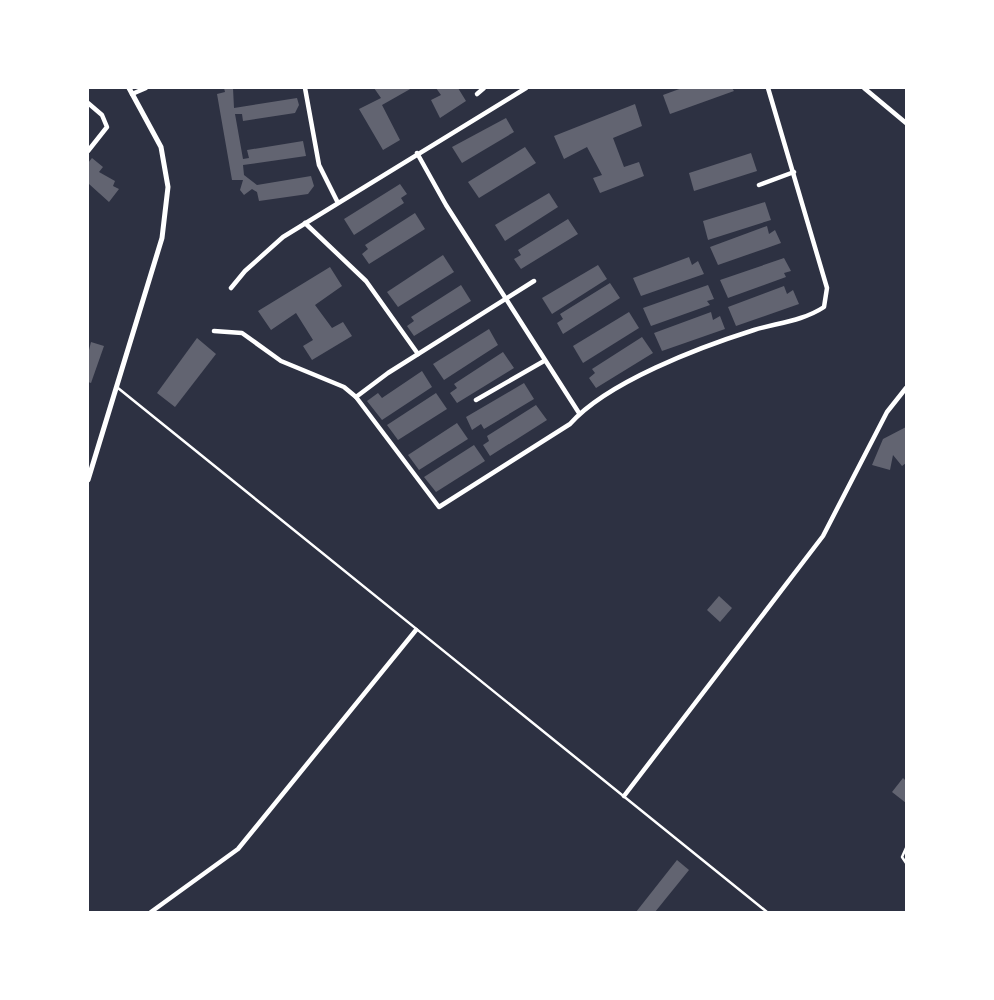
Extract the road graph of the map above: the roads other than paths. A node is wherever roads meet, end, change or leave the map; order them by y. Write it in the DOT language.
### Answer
graph roads {
  1 [pos="129,88"];
  2 [pos="146,88"];
  3 [pos="305,88"];
  4 [pos="484,88"];
  5 [pos="526,88"];
  6 [pos="768,88"];
  7 [pos="864,88"];
  8 [pos="477,93"];
  9 [pos="132,94"];
  10 [pos="88,103"];
  11 [pos="906,123"];
  12 [pos="88,151"];
  13 [pos="417,153"];
  14 [pos="794,172"];
  15 [pos="759,185"];
  16 [pos="337,201"];
  17 [pos="305,223"];
  18 [pos="534,281"];
  19 [pos="231,288"];
  20 [pos="506,298"];
  21 [pos="214,331"];
  22 [pos="418,354"];
  23 [pos="544,361"];
  24 [pos="116,386"];
  25 [pos="906,388"];
  26 [pos="356,397"];
  27 [pos="476,400"];
  28 [pos="579,413"];
  29 [pos="88,480"];
  30 [pos="416,630"];
  31 [pos="624,796"];
  32 [pos="906,848"];
  33 [pos="906,863"];
  34 [pos="151,912"];
  35 [pos="767,912"];
  1 -- 9 [label="street"];
  2 -- 9 [label="street"];
  3 -- 16 [label="street"];
  4 -- 8 [label="street"];
  5 -- 13 [label="street"];
  6 -- 14 [label="street"];
  7 -- 11 [label="street"];
  9 -- 24 [label="street"];
  10 -- 12 [label="street"];
  13 -- 16 [label="street"];
  13 -- 20 [label="street"];
  14 -- 15 [label="street"];
  14 -- 28 [label="street"];
  16 -- 17 [label="street"];
  17 -- 19 [label="street"];
  17 -- 22 [label="street"];
  18 -- 20 [label="street"];
  20 -- 22 [label="street"];
  20 -- 23 [label="street"];
  21 -- 26 [label="street"];
  22 -- 26 [label="street"];
  23 -- 27 [label="street"];
  23 -- 28 [label="street"];
  24 -- 29 [label="street"];
  24 -- 30 [label="lane"];
  25 -- 31 [label="street"];
  26 -- 28 [label="street"];
  30 -- 31 [label="lane"];
  30 -- 34 [label="street"];
  31 -- 35 [label="lane"];
  32 -- 33 [label="lane"];
}
